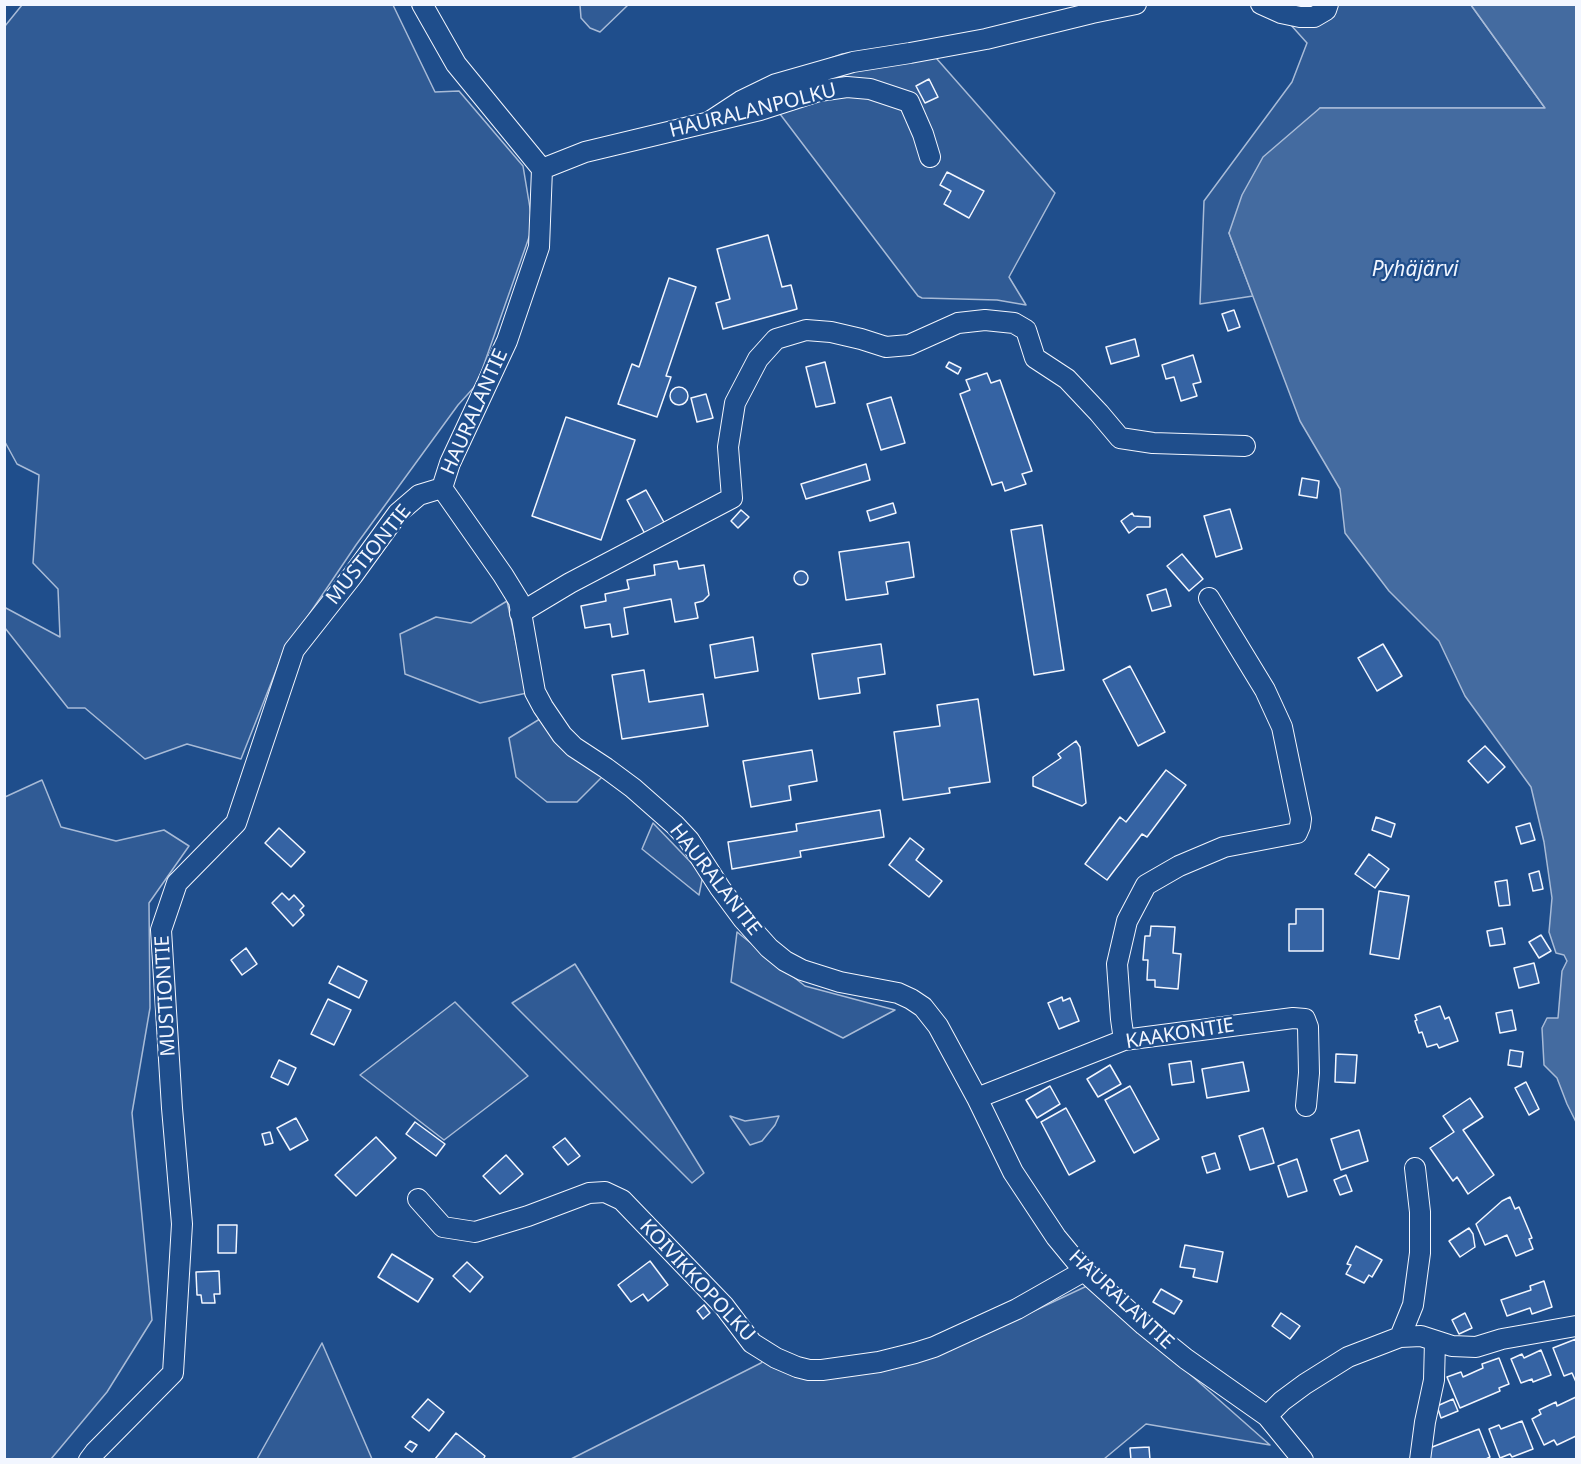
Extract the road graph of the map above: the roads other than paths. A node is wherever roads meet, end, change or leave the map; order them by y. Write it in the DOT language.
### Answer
graph roads {
  1 [pos="422,4"];
  2 [pos="1136,4"];
  3 [pos="1261,4"];
  4 [pos="1328,4"];
  5 [pos="709,122"];
  6 [pos="930,157"];
  7 [pos="542,169"];
  8 [pos="1245,446"];
  9 [pos="441,488"];
  10 [pos="1209,598"];
  11 [pos="520,613"];
  12 [pos="1125,1040"];
  13 [pos="977,1098"];
  14 [pos="1306,1106"];
  15 [pos="1415,1168"];
  16 [pos="418,1199"];
  17 [pos="1084,1271"];
  18 [pos="1576,1326"];
  19 [pos="1400,1336"];
  20 [pos="1435,1341"];
  21 [pos="1267,1416"];
  22 [pos="89,1460"];
  23 [pos="1303,1460"];
  24 [pos="1420,1460"];
  1 -- 7 [label="street"];
  2 -- 5 [label="street"];
  3 -- 4 [label="street"];
  5 -- 6 [label="street, HAURALANPOLKU"];
  5 -- 7 [label="street, HAURALANPOLKU"];
  7 -- 9 [label="street, HAURALANTIE"];
  8 -- 11 [label="street"];
  9 -- 11 [label="street, HAURALANTIE"];
  9 -- 22 [label="street, MUSTIONTIE"];
  10 -- 12 [label="street"];
  11 -- 13 [label="street, HAURALANTIE"];
  12 -- 13 [label="street, KAAKONTIE"];
  12 -- 14 [label="street, KAAKONTIE"];
  13 -- 17 [label="street, HAURALANTIE"];
  15 -- 19 [label="street"];
  16 -- 17 [label="street, KOIVIKKOPOLKU"];
  17 -- 21 [label="street, HAURALANTIE"];
  18 -- 20 [label="street"];
  19 -- 20 [label="street"];
  19 -- 21 [label="street"];
  20 -- 24 [label="street"];
  21 -- 23 [label="street, HAURALANTIE"];
}
